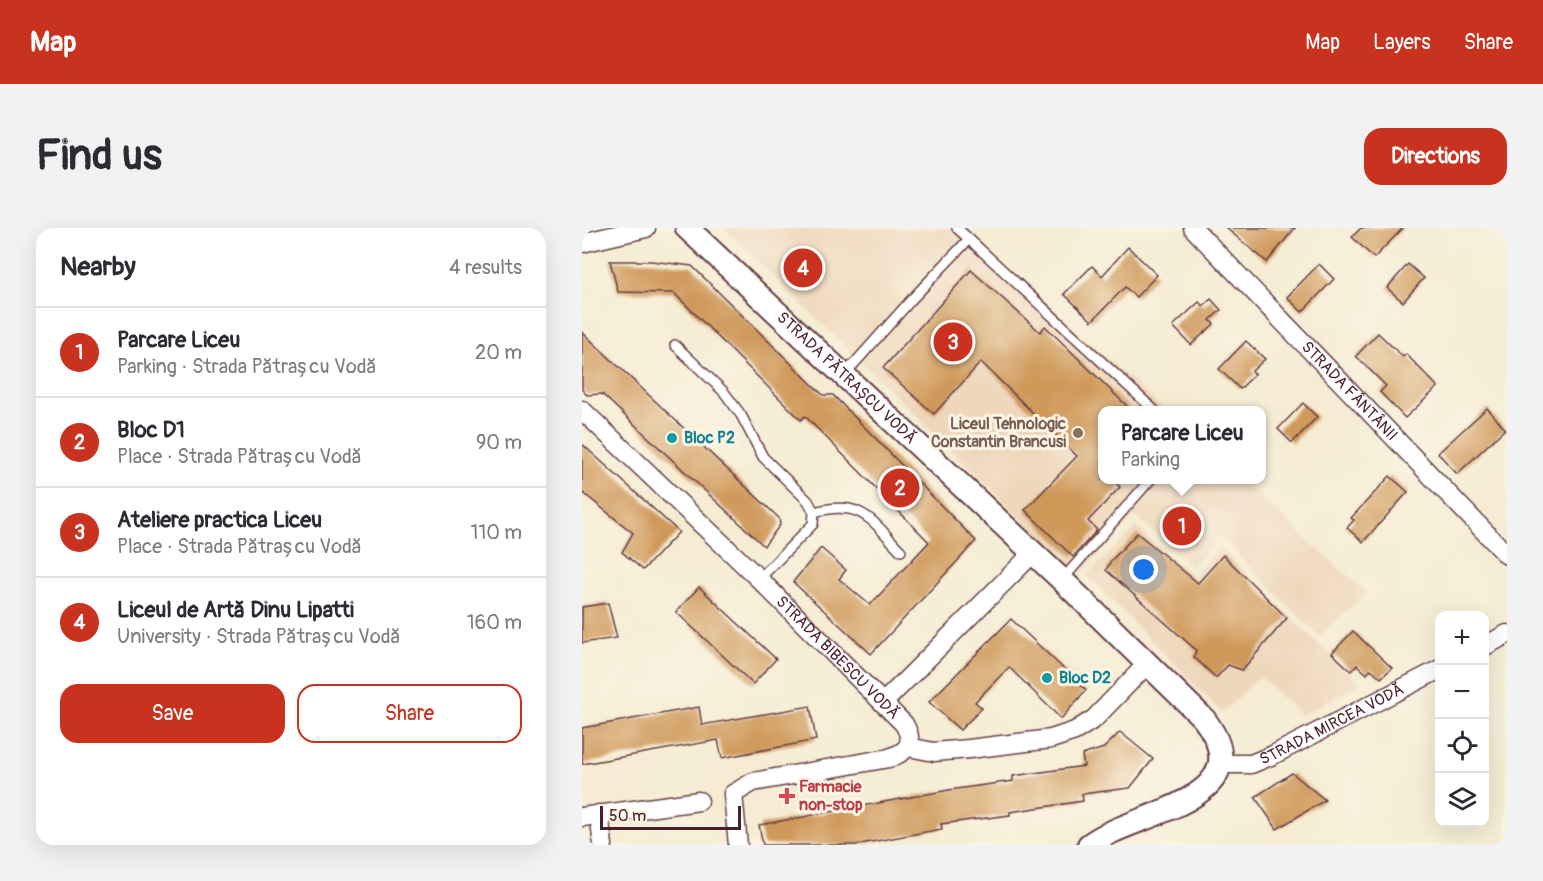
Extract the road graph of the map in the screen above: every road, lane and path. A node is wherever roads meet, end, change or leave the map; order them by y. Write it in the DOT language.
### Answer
graph roads {
  1 [pos="646,228"];
  2 [pos="687,228"];
  3 [pos="957,228"];
  4 [pos="1193,228"];
  5 [pos="969,239"];
  6 [pos="582,243"];
  7 [pos="675,345"];
  8 [pos="844,375"];
  9 [pos="1149,406"];
  10 [pos="582,410"];
  11 [pos="1146,484"];
  12 [pos="814,512"];
  13 [pos="902,551"];
  14 [pos="1033,553"];
  15 [pos="1507,555"];
  16 [pos="759,579"];
  17 [pos="1062,580"];
  18 [pos="1507,634"];
  19 [pos="1489,644"];
  20 [pos="1148,664"];
  21 [pos="1435,672"];
  22 [pos="883,703"];
  23 [pos="908,747"];
  24 [pos="1219,764"];
  25 [pos="699,801"];
  26 [pos="591,816"];
  27 [pos="603,845"];
  28 [pos="738,845"];
  29 [pos="1089,845"];
  1 -- 6 [label="street"];
  2 -- 8 [label="street, STRADA PĂTRAȘCU VODĂ"];
  3 -- 5 [label="lane"];
  4 -- 15 [label="street, STRADA FÂNTÂNII"];
  5 -- 8 [label="lane"];
  5 -- 9 [label="lane"];
  7 -- 12 [label="lane"];
  8 -- 14 [label="street, STRADA PĂTRAȘCU VODĂ"];
  10 -- 16 [label="street, STRADA BIBESCU VODĂ"];
  11 -- 17 [label="lane"];
  12 -- 13 [label="lane"];
  12 -- 16 [label="lane"];
  14 -- 17 [label="street, STRADA PĂTRAȘCU VODĂ"];
  14 -- 22 [label="street"];
  16 -- 22 [label="street, STRADA BIBESCU VODĂ"];
  17 -- 20 [label="street, STRADA PĂTRAȘCU VODĂ"];
  18 -- 19 [label="street"];
  20 -- 23 [label="street"];
  20 -- 24 [label="street, STRADA PĂTRAȘCU VODĂ"];
  21 -- 24 [label="street, STRADA MIRCEA VODĂ"];
  22 -- 23 [label="street, STRADA BIBESCU VODĂ"];
  23 -- 28 [label="street"];
  24 -- 29 [label="street"];
  25 -- 26 [label="street"];
  26 -- 27 [label="street"];
}
